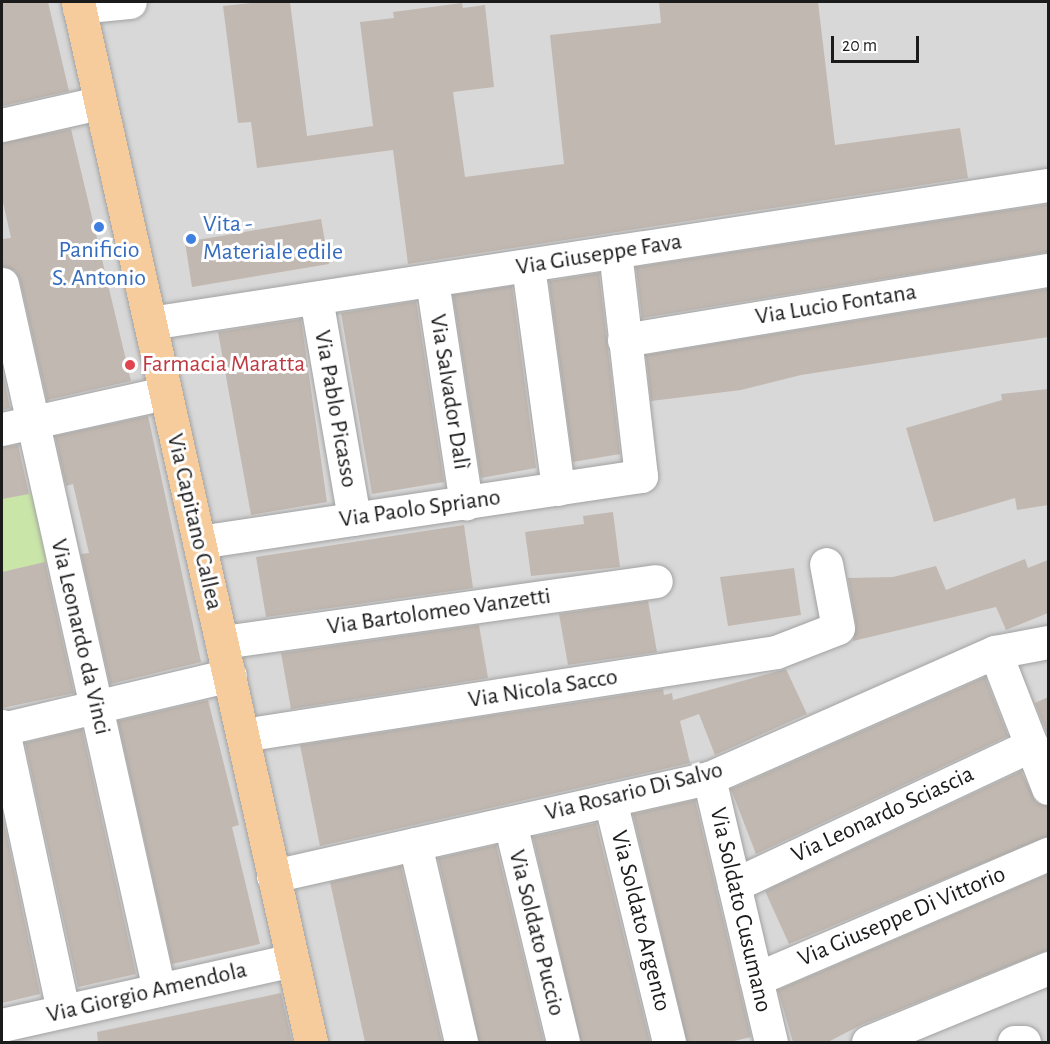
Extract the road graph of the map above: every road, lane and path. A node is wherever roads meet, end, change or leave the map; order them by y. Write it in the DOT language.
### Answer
graph roads {
  1 [pos="130,2"];
  2 [pos="79,4"];
  3 [pos="99,103"];
  4 [pos="2,125"];
  5 [pos="1048,185"];
  6 [pos="615,252"];
  7 [pos="528,266"];
  8 [pos="1048,270"];
  9 [pos="432,280"];
  10 [pos="2,284"];
  11 [pos="316,298"];
  12 [pos="150,323"];
  13 [pos="624,340"];
  14 [pos="164,393"];
  15 [pos="17,425"];
  16 [pos="558,489"];
  17 [pos="466,502"];
  18 [pos="354,519"];
  19 [pos="198,542"];
  20 [pos="826,564"];
  21 [pos="656,581"];
  22 [pos="223,642"];
  23 [pos="1048,642"];
  24 [pos="995,652"];
  25 [pos="230,675"];
  26 [pos="96,707"];
  27 [pos="2,728"];
  28 [pos="243,735"];
  29 [pos="1032,745"];
  30 [pos="709,778"];
  31 [pos="1048,788"];
  32 [pos="610,800"];
  33 [pos="510,823"];
  34 [pos="415,844"];
  35 [pos="1048,854"];
  36 [pos="273,876"];
  37 [pos="734,885"];
  38 [pos="292,960"];
  39 [pos="1048,968"];
  40 [pos="756,980"];
  41 [pos="159,990"];
  42 [pos="63,1011"];
  43 [pos="2,1025"];
  44 [pos="311,1042"];
  45 [pos="460,1042"];
  46 [pos="563,1042"];
  47 [pos="669,1042"];
  48 [pos="771,1042"];
  49 [pos="868,1042"];
  50 [pos="1014,1042"];
  51 [pos="1024,1042"];
  1 -- 2 [label="street"];
  2 -- 3 [label="main road, Via Capitano Callea"];
  3 -- 4 [label="street"];
  3 -- 12 [label="main road, Via Capitano Callea"];
  5 -- 6 [label="street, Via Giuseppe Fava"];
  6 -- 7 [label="street, Via Giuseppe Fava"];
  6 -- 13 [label="street"];
  7 -- 9 [label="street, Via Giuseppe Fava"];
  7 -- 16 [label="street"];
  8 -- 13 [label="street, Via Lucio Fontana"];
  9 -- 11 [label="street, Via Giuseppe Fava"];
  9 -- 17 [label="street, Via Salvador Dalì"];
  10 -- 15 [label="street, Via Leonardo da Vinci"];
  11 -- 12 [label="street, Via Giuseppe Fava"];
  11 -- 18 [label="street, Via Pablo Picasso"];
  12 -- 14 [label="main road, Via Capitano Callea"];
  13 -- 16 [label="street, Via Paolo Spriano"];
  14 -- 15 [label="street"];
  14 -- 19 [label="main road, Via Capitano Callea"];
  15 -- 26 [label="street, Via Leonardo da Vinci"];
  16 -- 17 [label="street, Via Paolo Spriano"];
  17 -- 18 [label="street, Via Paolo Spriano"];
  18 -- 19 [label="street, Via Paolo Spriano"];
  19 -- 22 [label="main road, Via Capitano Callea"];
  20 -- 28 [label="street, Via Nicola Sacco"];
  21 -- 22 [label="street, Via Bartolomeo Vanzetti"];
  22 -- 25 [label="main road, Via Capitano Callea"];
  23 -- 24 [label="street, Via Rosario Di Salvo"];
  24 -- 29 [label="street"];
  24 -- 30 [label="street, Via Rosario Di Salvo"];
  25 -- 26 [label="street"];
  25 -- 28 [label="main road, Via Capitano Callea"];
  26 -- 27 [label="street"];
  26 -- 41 [label="street, Via Leonardo da Vinci"];
  27 -- 42 [label="street"];
  28 -- 36 [label="main road, Via Capitano Callea"];
  29 -- 31 [label="street"];
  29 -- 37 [label="street, Via Leonardo Sciascia"];
  30 -- 32 [label="street, Via Rosario Di Salvo"];
  30 -- 37 [label="street, Via Soldato Cusumano"];
  32 -- 33 [label="street, Via Rosario Di Salvo"];
  32 -- 47 [label="street, Via Soldato Argento"];
  33 -- 34 [label="street, Via Rosario Di Salvo"];
  33 -- 46 [label="street, Via Soldato Puccio"];
  34 -- 36 [label="street, Via Rosario Di Salvo"];
  34 -- 45 [label="street"];
  35 -- 40 [label="street, Via Giuseppe Di Vittorio"];
  36 -- 38 [label="main road, Via Capitano Callea"];
  37 -- 40 [label="street, Via Soldato Cusumano"];
  38 -- 41 [label="street, Via Giorgio Amendola"];
  38 -- 44 [label="main road, Via Capitano Callea"];
  39 -- 49 [label="street"];
  40 -- 48 [label="street, Via Soldato Cusumano"];
  41 -- 42 [label="street, Via Giorgio Amendola"];
  42 -- 43 [label="street, Via Giorgio Amendola"];
  50 -- 51 [label="street"];
}
